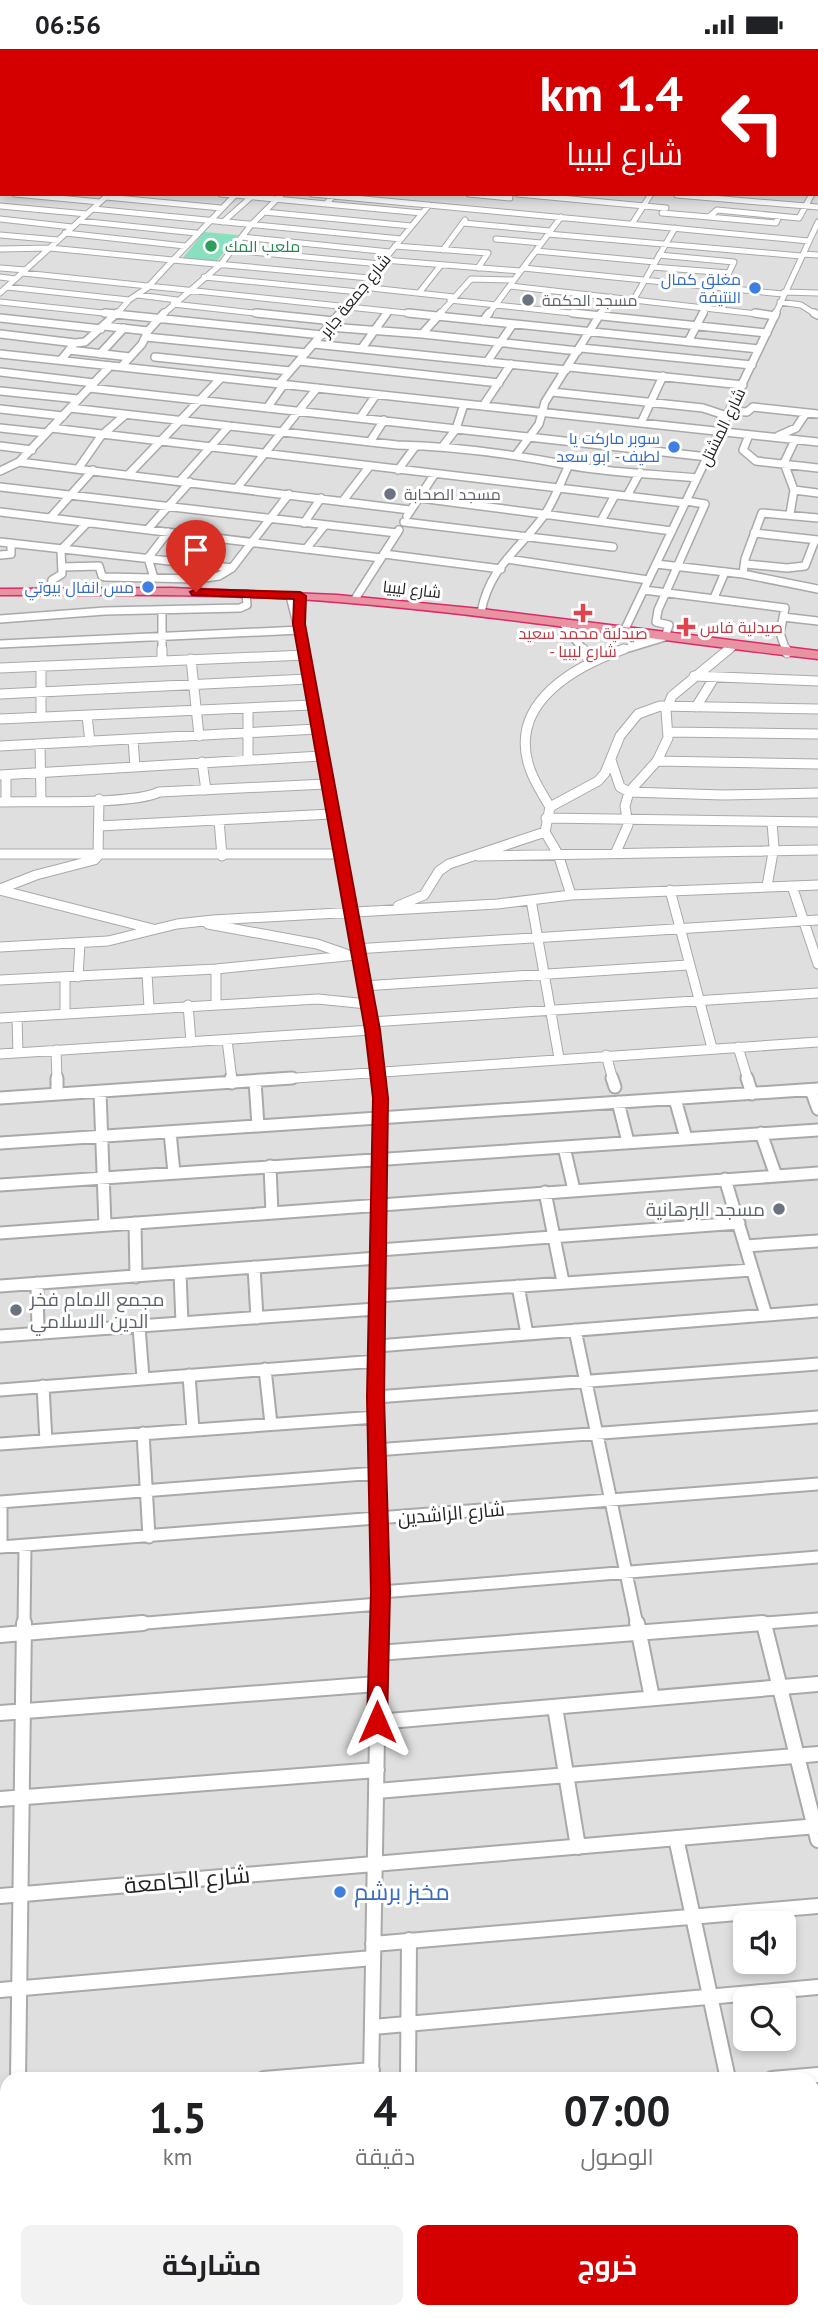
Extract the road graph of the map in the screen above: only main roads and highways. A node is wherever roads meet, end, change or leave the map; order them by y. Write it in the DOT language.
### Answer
graph roads {
  1 [pos="0,592"];
  2 [pos="818,655"];
  1 -- 2 [label="highway, شارع ليبيا"];
}
